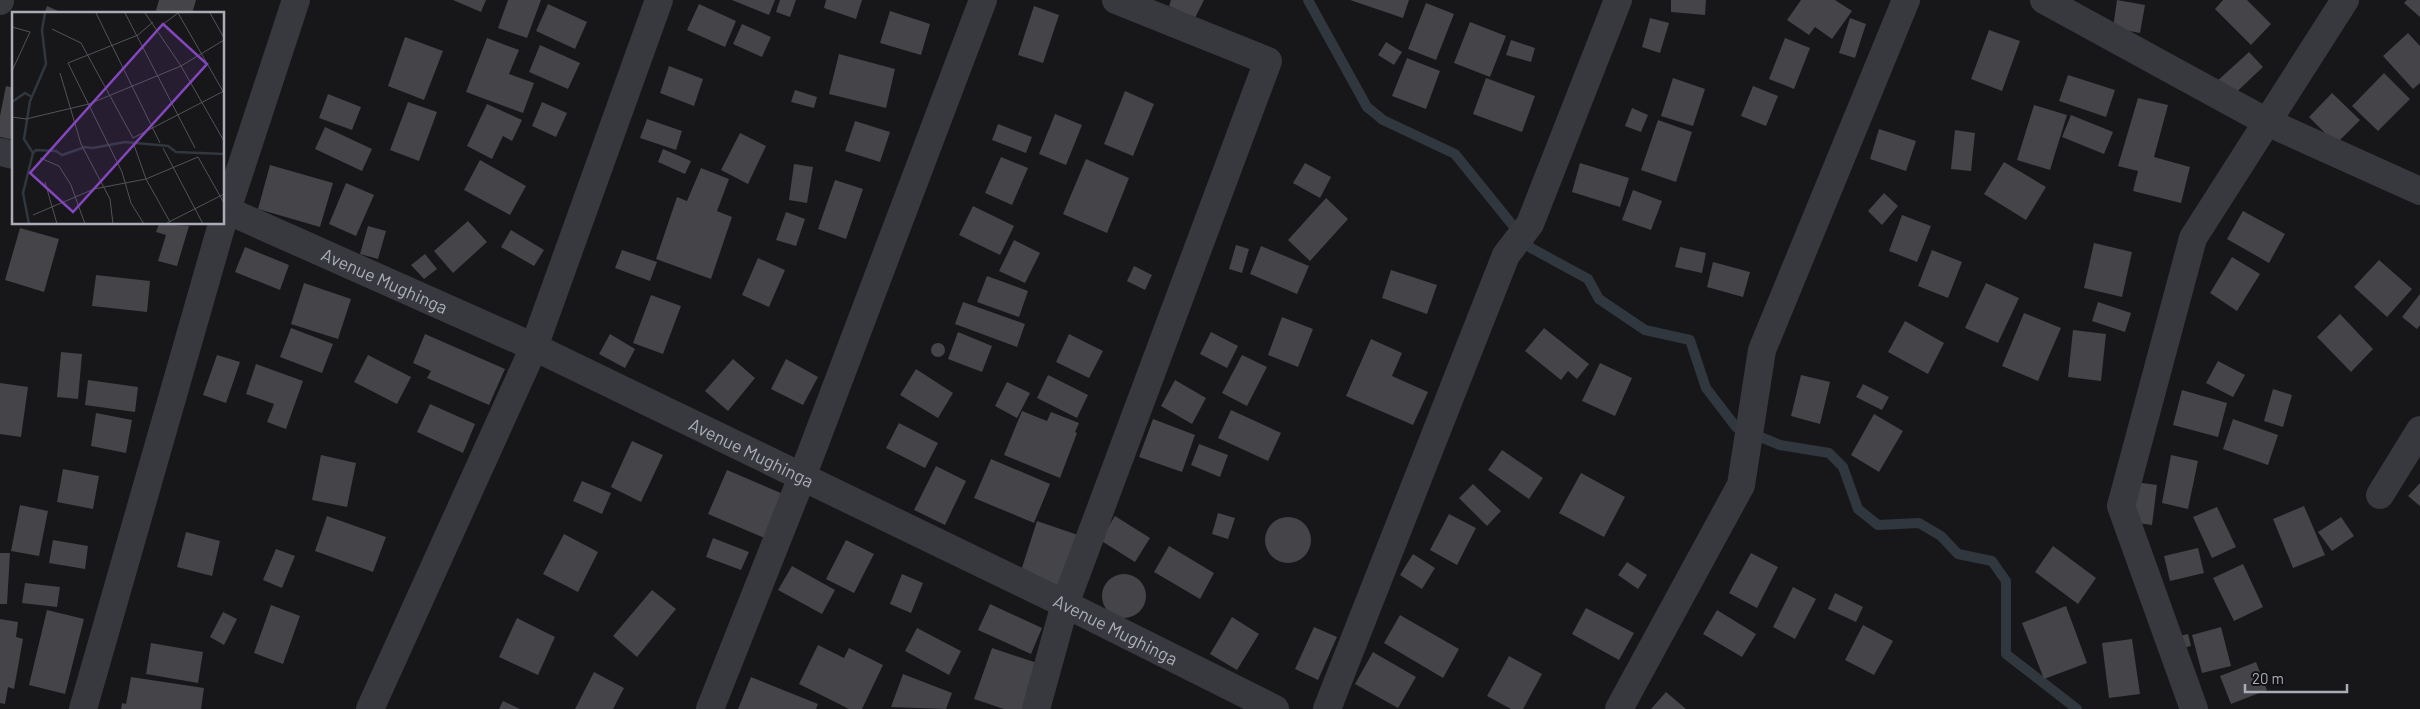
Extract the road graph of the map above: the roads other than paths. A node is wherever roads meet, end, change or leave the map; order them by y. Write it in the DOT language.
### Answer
graph roads {
  1 [pos="296,0"];
  2 [pos="659,0"];
  3 [pos="983,0"];
  4 [pos="1116,0"];
  5 [pos="1618,0"];
  6 [pos="1906,0"];
  7 [pos="2044,0"];
  8 [pos="2345,0"];
  9 [pos="2267,122"];
  10 [pos="2420,191"];
  11 [pos="225,212"];
  12 [pos="225,215"];
  13 [pos="221,225"];
  14 [pos="534,347"];
  15 [pos="2420,430"];
  16 [pos="802,477"];
  17 [pos="2380,495"];
  18 [pos="1065,604"];
  19 [pos="83,709"];
  20 [pos="370,709"];
  21 [pos="710,709"];
  22 [pos="1036,709"];
  23 [pos="1274,709"];
  24 [pos="1327,709"];
  25 [pos="1619,709"];
  26 [pos="2194,709"];
  1 -- 11 [label="street"];
  2 -- 14 [label="street"];
  3 -- 16 [label="street"];
  4 -- 18 [label="street"];
  5 -- 24 [label="street"];
  6 -- 25 [label="street"];
  7 -- 9 [label="street"];
  8 -- 9 [label="street"];
  9 -- 10 [label="street"];
  9 -- 26 [label="street"];
  12 -- 14 [label="street, Avenue Mughinga"];
  13 -- 19 [label="street"];
  14 -- 16 [label="street, Avenue Mughinga"];
  14 -- 20 [label="street"];
  15 -- 17 [label="street"];
  16 -- 18 [label="street, Avenue Mughinga"];
  16 -- 21 [label="street"];
  18 -- 22 [label="street"];
  18 -- 23 [label="street, Avenue Mughinga"];
}
